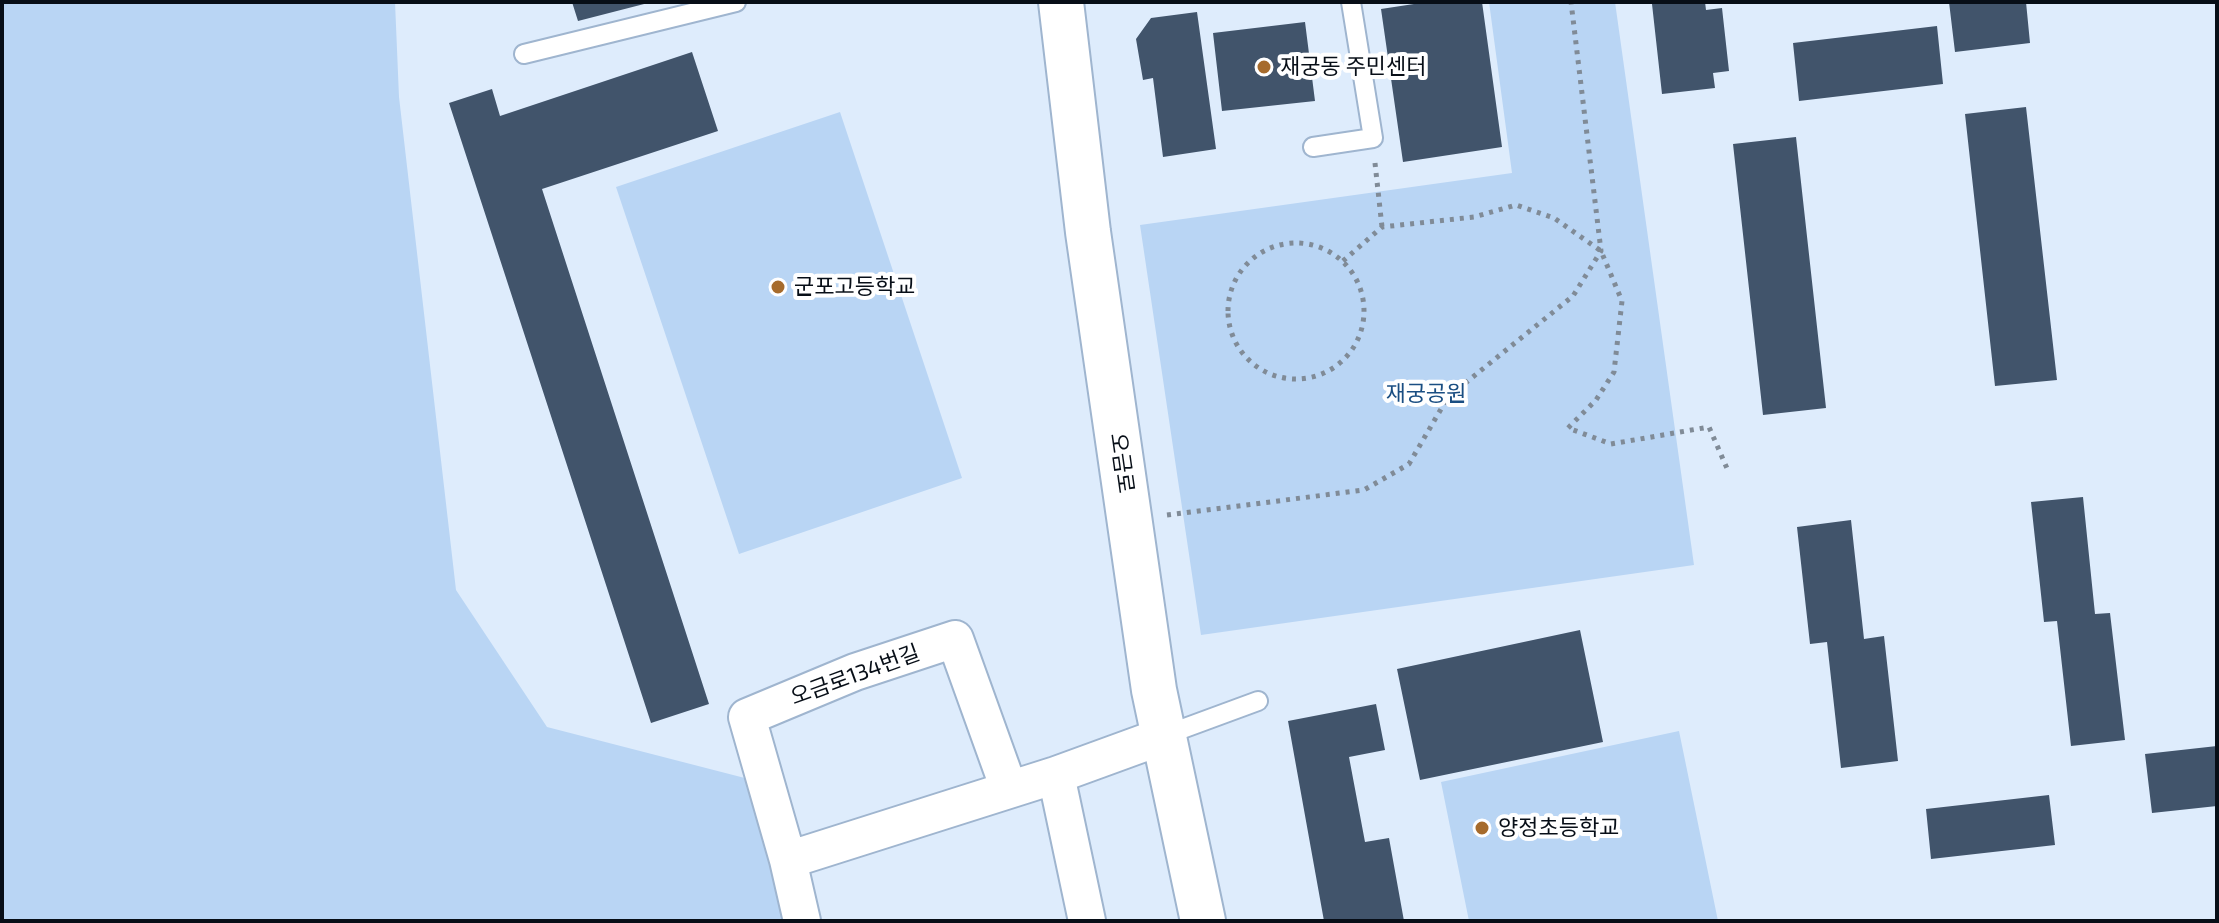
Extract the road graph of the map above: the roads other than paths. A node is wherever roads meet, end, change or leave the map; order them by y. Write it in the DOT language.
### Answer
graph roads {
  1 [pos="736,2"];
  2 [pos="1061,2"];
  3 [pos="1351,2"];
  4 [pos="524,54"];
  5 [pos="1313,147"];
  6 [pos="1258,701"];
  7 [pos="1163,736"];
  8 [pos="1056,775"];
  9 [pos="1009,789"];
  10 [pos="788,860"];
  11 [pos="802,921"];
  12 [pos="1087,921"];
  13 [pos="1203,921"];
  1 -- 4 [label="lane"];
  2 -- 7 [label="street, 오금로"];
  3 -- 5 [label="lane"];
  6 -- 7 [label="lane"];
  7 -- 8 [label="street"];
  7 -- 13 [label="street, 오금로"];
  8 -- 9 [label="street"];
  8 -- 12 [label="street"];
  9 -- 10 [label="street"];
  9 -- 10 [label="street, 오금로134번길"];
  10 -- 11 [label="street, 오금로134번길"];
}
